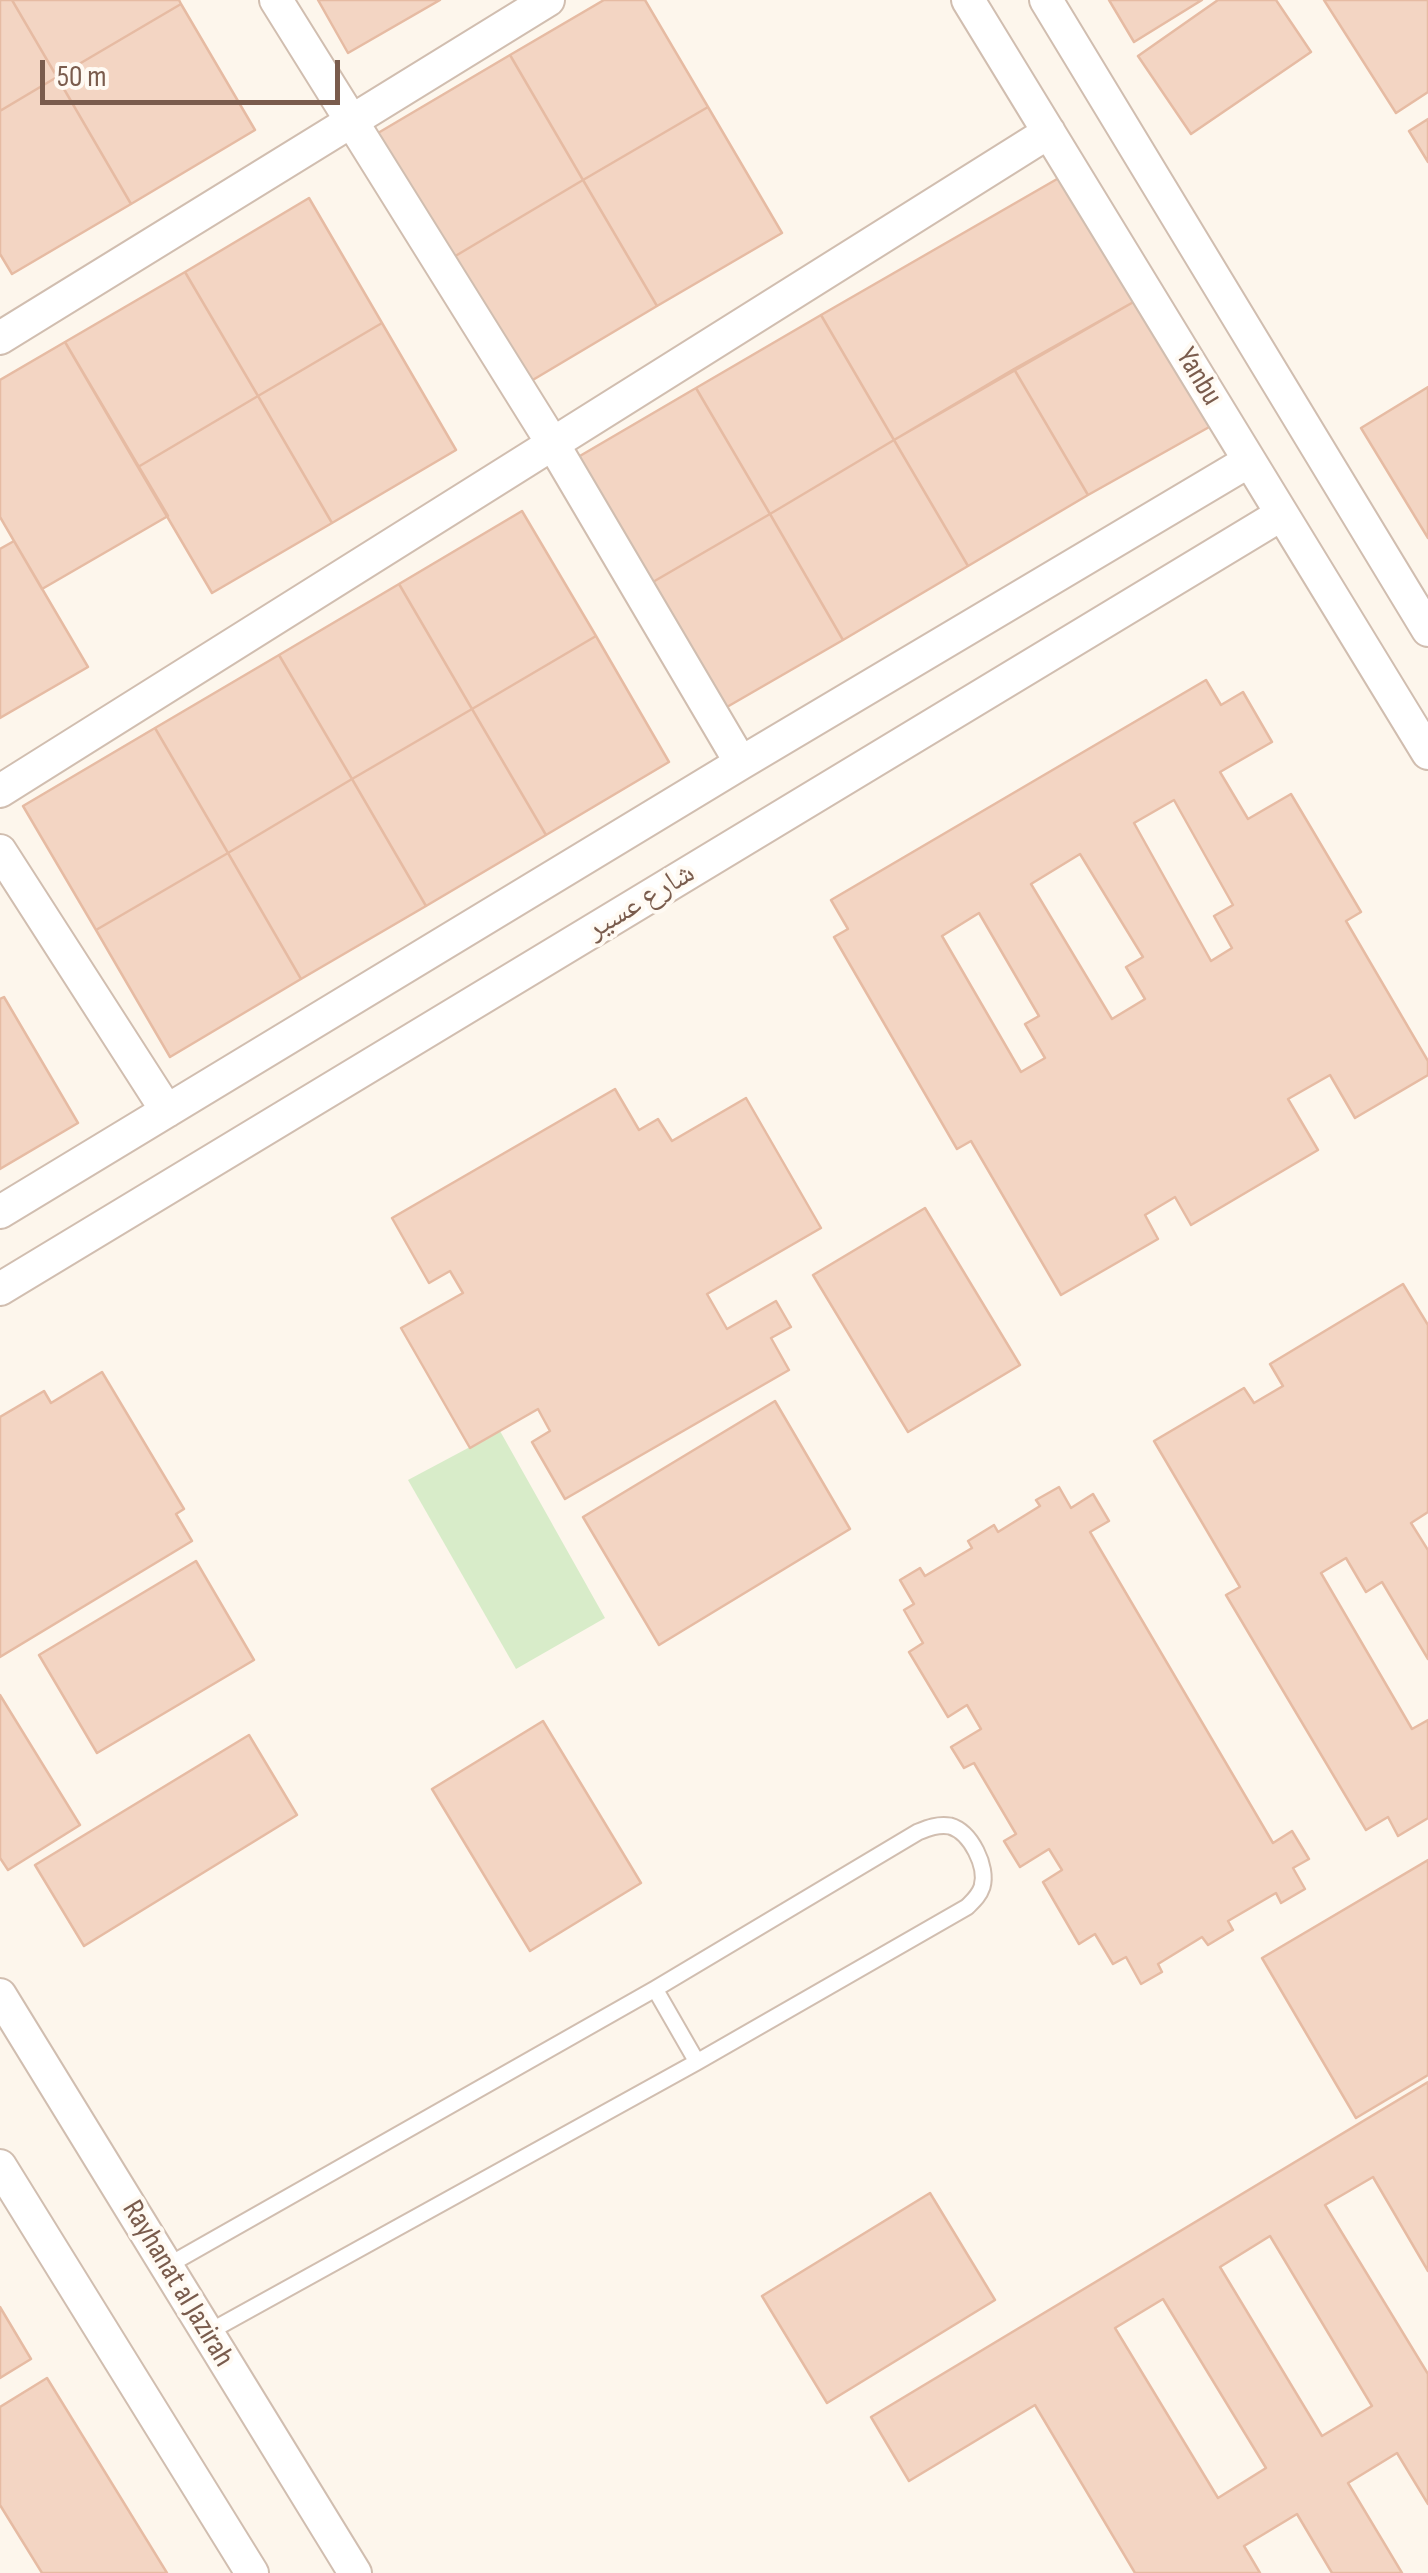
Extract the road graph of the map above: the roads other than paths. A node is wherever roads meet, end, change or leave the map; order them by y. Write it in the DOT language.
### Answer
graph roads {
  1 [pos="276,0"];
  2 [pos="548,0"];
  3 [pos="968,0"];
  4 [pos="1046,0"];
  5 [pos="352,121"];
  6 [pos="1049,132"];
  7 [pos="0,338"];
  8 [pos="553,444"];
  9 [pos="1250,461"];
  10 [pos="1282,514"];
  11 [pos="1428,630"];
  12 [pos="1428,753"];
  13 [pos="741,762"];
  14 [pos="0,791"];
  15 [pos="0,851"];
  16 [pos="167,1111"];
  17 [pos="0,1212"];
  18 [pos="0,1289"];
  19 [pos="655,1989"];
  20 [pos="0,1994"];
  21 [pos="697,2062"];
  22 [pos="0,2166"];
  23 [pos="166,2266"];
  24 [pos="207,2333"];
  25 [pos="252,2573"];
  26 [pos="354,2573"];
  1 -- 5 [label="street"];
  2 -- 5 [label="street"];
  3 -- 6 [label="street, Yanbu"];
  4 -- 11 [label="street"];
  5 -- 7 [label="street"];
  5 -- 8 [label="street"];
  6 -- 8 [label="street"];
  6 -- 9 [label="street, Yanbu"];
  8 -- 13 [label="street"];
  8 -- 14 [label="street"];
  9 -- 10 [label="street, Yanbu"];
  9 -- 13 [label="street"];
  10 -- 12 [label="street, Yanbu"];
  10 -- 18 [label="street, شارع عسير"];
  13 -- 16 [label="street"];
  15 -- 16 [label="street"];
  16 -- 17 [label="street"];
  19 -- 21 [label="lane"];
  19 -- 21 [label="lane"];
  19 -- 23 [label="lane"];
  20 -- 23 [label="street, Rayhanat al Jazirah"];
  21 -- 24 [label="lane"];
  22 -- 25 [label="street"];
  23 -- 24 [label="street, Rayhanat al Jazirah"];
  24 -- 26 [label="street, Rayhanat al Jazirah"];
}
